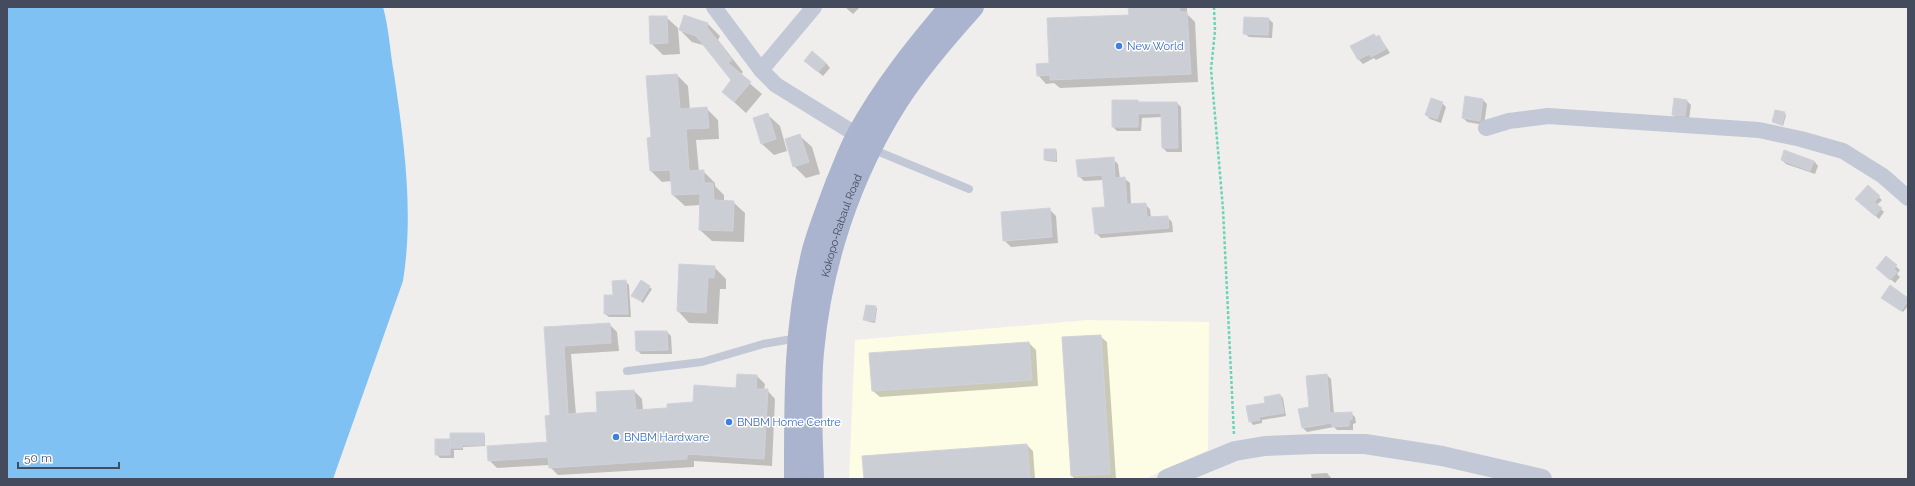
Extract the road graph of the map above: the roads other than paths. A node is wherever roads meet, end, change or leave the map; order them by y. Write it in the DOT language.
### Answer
graph roads {
  1 [pos="714,7"];
  2 [pos="814,7"];
  3 [pos="950,7"];
  4 [pos="973,7"];
  5 [pos="761,70"];
  6 [pos="1486,128"];
  7 [pos="864,142"];
  8 [pos="968,189"];
  9 [pos="1908,198"];
  10 [pos="799,338"];
  11 [pos="627,371"];
  12 [pos="796,479"];
  13 [pos="813,479"];
  14 [pos="1167,479"];
  15 [pos="1542,479"];
  1 -- 5 [label="street"];
  2 -- 5 [label="street"];
  3 -- 7 [label="main road, Kokopo-Rabaul Road"];
  4 -- 7 [label="main road, Kokopo-Rabaul Road"];
  5 -- 7 [label="street"];
  6 -- 9 [label="street"];
  7 -- 8 [label="lane"];
  7 -- 10 [label="main road, Kokopo-Rabaul Road"];
  7 -- 13 [label="main road, Kokopo-Rabaul Road"];
  10 -- 11 [label="lane"];
  10 -- 12 [label="main road, Kokopo-Rabaul Road"];
  14 -- 15 [label="street"];
}
